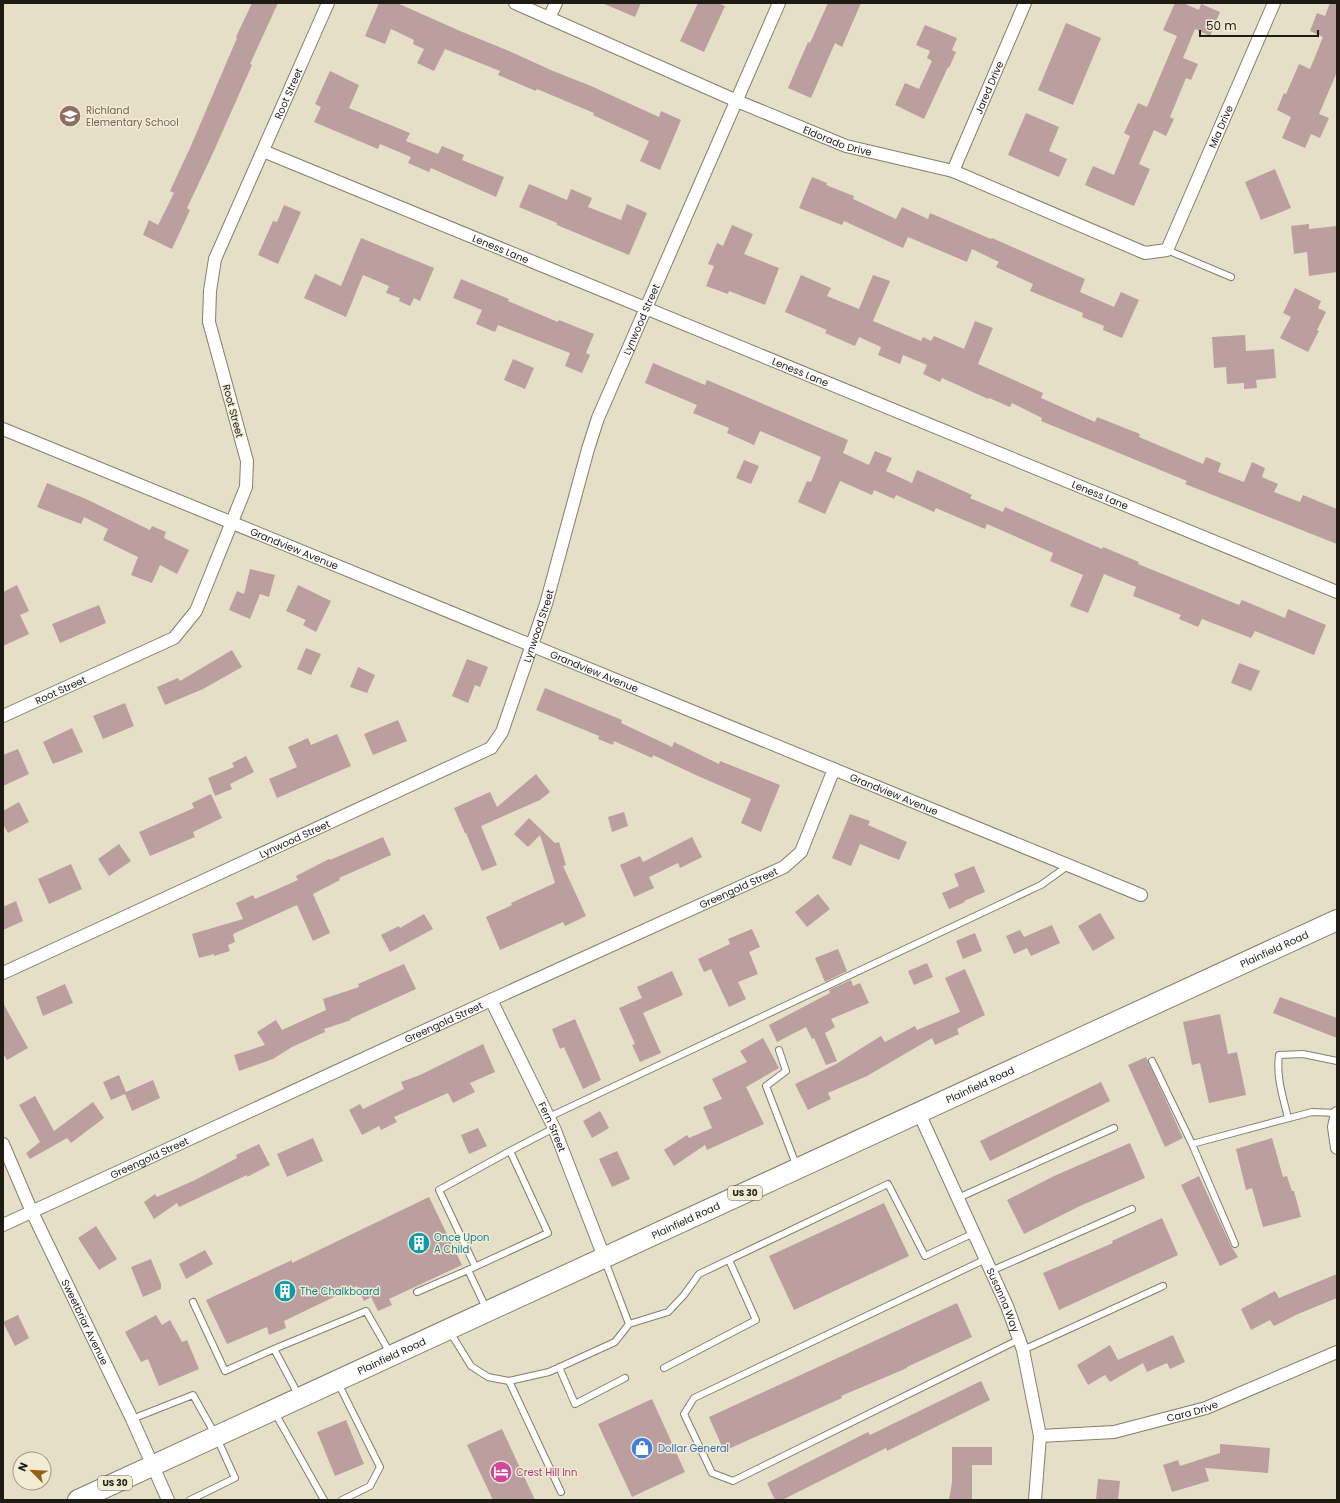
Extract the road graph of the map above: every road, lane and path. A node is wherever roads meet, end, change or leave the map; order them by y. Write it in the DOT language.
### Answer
graph roads {
  1 [pos="328,3"];
  2 [pos="515,3"];
  3 [pos="556,3"];
  4 [pos="779,3"];
  5 [pos="1025,3"];
  6 [pos="1274,3"];
  7 [pos="549,18"];
  8 [pos="737,101"];
  9 [pos="264,151"];
  10 [pos="953,171"];
  11 [pos="1167,250"];
  12 [pos="1232,277"];
  13 [pos="646,308"];
  14 [pos="3,430"];
  15 [pos="232,523"];
  16 [pos="1337,592"];
  17 [pos="531,645"];
  18 [pos="3,716"];
  19 [pos="834,769"];
  20 [pos="1069,865"];
  21 [pos="1141,894"];
  22 [pos="1337,920"];
  23 [pos="3,972"];
  24 [pos="491,1000"];
  25 [pos="779,1050"];
  26 [pos="1152,1061"];
  27 [pos="1337,1061"];
  28 [pos="919,1113"];
  29 [pos="1337,1113"];
  30 [pos="1288,1118"];
  31 [pos="552,1123"];
  32 [pos="1114,1128"];
  33 [pos="3,1144"];
  34 [pos="1192,1144"];
  35 [pos="1337,1148"];
  36 [pos="510,1151"];
  37 [pos="797,1168"];
  38 [pos="958,1198"];
  39 [pos="1132,1209"];
  40 [pos="32,1212"];
  41 [pos="3,1225"];
  42 [pos="974,1233"];
  43 [pos="1235,1244"];
  44 [pos="604,1257"];
  45 [pos="986,1259"];
  46 [pos="729,1260"];
  47 [pos="475,1266"];
  48 [pos="468,1270"];
  49 [pos="991,1271"];
  50 [pos="1163,1286"];
  51 [pos="417,1292"];
  52 [pos="193,1302"];
  53 [pos="487,1311"];
  54 [pos="629,1324"];
  55 [pos="448,1329"];
  56 [pos="1021,1344"];
  57 [pos="274,1350"];
  58 [pos="1337,1352"];
  59 [pos="392,1355"];
  60 [pos="559,1367"];
  61 [pos="664,1368"];
  62 [pos="625,1378"];
  63 [pos="337,1381"];
  64 [pos="509,1381"];
  65 [pos="299,1398"];
  66 [pos="274,1410"];
  67 [pos="132,1418"];
  68 [pos="216,1436"];
  69 [pos="1040,1436"];
  70 [pos="152,1466"];
  71 [pos="561,1492"];
  72 [pos="78,1500"];
  73 [pos="168,1500"];
  74 [pos="190,1500"];
  75 [pos="324,1500"];
  76 [pos="342,1500"];
  77 [pos="1034,1500"];
  1 -- 9 [label="street, Root Street"];
  2 -- 7 [label="street, Eldorado Drive"];
  3 -- 7 [label="street"];
  4 -- 8 [label="street, Lynwood Street"];
  5 -- 10 [label="street, Jared Drive"];
  6 -- 11 [label="street, Mia Drive"];
  7 -- 8 [label="street, Eldorado Drive"];
  8 -- 10 [label="street, Eldorado Drive"];
  8 -- 13 [label="street, Lynwood Street"];
  9 -- 13 [label="street, Leness Lane"];
  9 -- 15 [label="street, Root Street"];
  10 -- 11 [label="street, Eldorado Drive"];
  11 -- 12 [label="lane"];
  13 -- 16 [label="street, Leness Lane"];
  13 -- 17 [label="street, Lynwood Street"];
  14 -- 15 [label="street, Grandview Avenue"];
  15 -- 17 [label="street, Grandview Avenue"];
  15 -- 18 [label="street, Root Street"];
  17 -- 19 [label="street, Grandview Avenue"];
  17 -- 23 [label="street, Lynwood Street"];
  19 -- 20 [label="street, Grandview Avenue"];
  19 -- 24 [label="street, Greengold Street"];
  20 -- 21 [label="street, Grandview Avenue"];
  20 -- 31 [label="lane"];
  22 -- 28 [label="main road, Plainfield Road / US 30"];
  24 -- 31 [label="street, Fern Street"];
  24 -- 40 [label="street, Greengold Street"];
  25 -- 37 [label="lane"];
  26 -- 34 [label="lane"];
  27 -- 30 [label="lane"];
  28 -- 37 [label="main road, Plainfield Road / US 30"];
  28 -- 38 [label="street, Susanna Way"];
  29 -- 30 [label="lane"];
  29 -- 35 [label="street"];
  30 -- 34 [label="lane"];
  31 -- 36 [label="lane"];
  31 -- 44 [label="street, Fern Street"];
  32 -- 38 [label="lane"];
  33 -- 40 [label="street, Sweetbriar Avenue"];
  34 -- 43 [label="lane"];
  36 -- 47 [label="lane"];
  36 -- 47 [label="lane"];
  37 -- 44 [label="main road, Plainfield Road / US 30"];
  38 -- 42 [label="street, Susanna Way"];
  39 -- 49 [label="lane"];
  40 -- 41 [label="street, Greengold Street"];
  40 -- 67 [label="street, Sweetbriar Avenue"];
  42 -- 45 [label="street, Susanna Way"];
  42 -- 46 [label="lane"];
  44 -- 53 [label="main road, Plainfield Road / US 30"];
  44 -- 54 [label="lane"];
  45 -- 49 [label="street, Susanna Way"];
  45 -- 56 [label="lane"];
  46 -- 54 [label="lane"];
  46 -- 61 [label="lane"];
  47 -- 48 [label="lane"];
  48 -- 51 [label="lane"];
  48 -- 53 [label="lane"];
  49 -- 56 [label="street, Susanna Way"];
  50 -- 56 [label="lane"];
  52 -- 57 [label="lane"];
  53 -- 55 [label="main road, Plainfield Road / US 30"];
  54 -- 60 [label="lane"];
  55 -- 59 [label="main road, Plainfield Road / US 30"];
  55 -- 64 [label="lane"];
  56 -- 69 [label="street, Susanna Way"];
  57 -- 59 [label="lane"];
  57 -- 65 [label="lane"];
  58 -- 69 [label="street, Cara Drive"];
  59 -- 63 [label="main road, Plainfield Road / US 30"];
  60 -- 62 [label="lane"];
  60 -- 64 [label="lane"];
  63 -- 65 [label="main road, Plainfield Road / US 30"];
  63 -- 76 [label="lane"];
  64 -- 71 [label="lane"];
  65 -- 66 [label="main road, Plainfield Road / US 30"];
  66 -- 68 [label="main road, Plainfield Road / US 30"];
  66 -- 75 [label="lane"];
  67 -- 68 [label="lane"];
  67 -- 70 [label="street, Sweetbriar Avenue"];
  68 -- 70 [label="main road, Plainfield Road / US 30"];
  68 -- 74 [label="lane"];
  69 -- 77 [label="street, Susanna Way"];
  70 -- 72 [label="main road, Plainfield Road / US 30"];
  70 -- 73 [label="street, Sweetbriar Avenue"];
}
